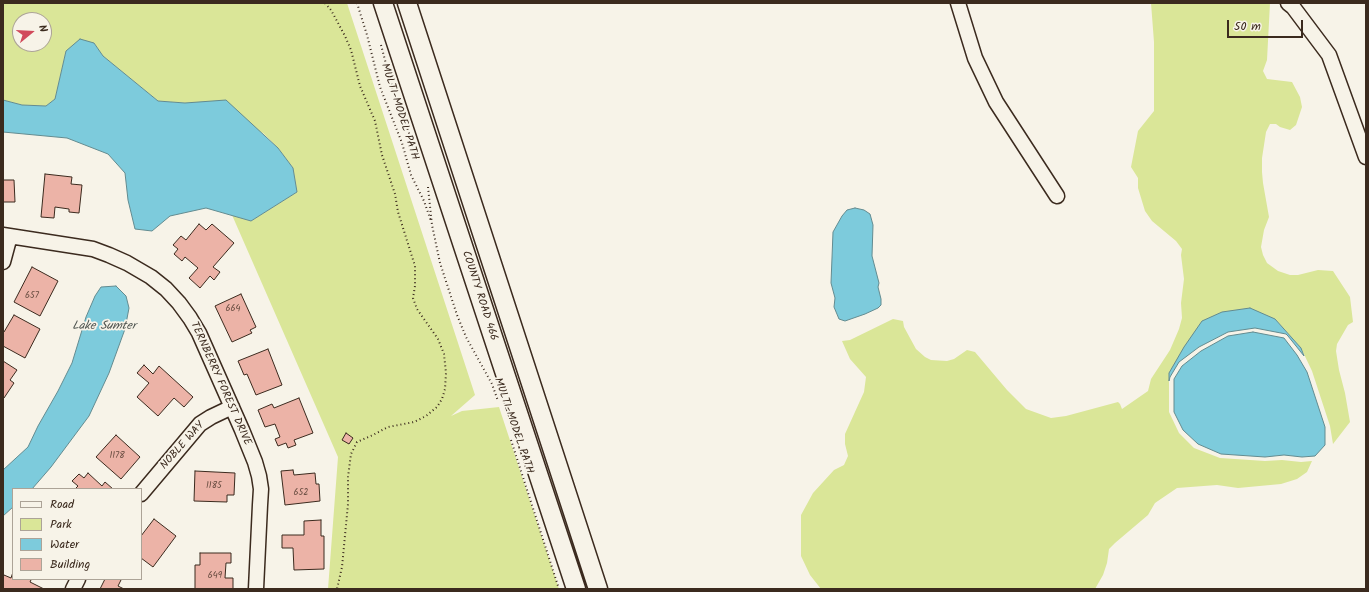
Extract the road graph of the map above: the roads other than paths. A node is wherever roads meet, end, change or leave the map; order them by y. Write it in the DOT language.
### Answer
graph roads {
  1 [pos="383,3"];
  2 [pos="407,3"];
  3 [pos="958,3"];
  4 [pos="1288,3"];
  5 [pos="1366,157"];
  6 [pos="1057,196"];
  7 [pos="7,236"];
  8 [pos="3,262"];
  9 [pos="232,407"];
  10 [pos="142,493"];
  11 [pos="78,580"];
  12 [pos="73,589"];
  13 [pos="256,589"];
  14 [pos="576,589"];
  15 [pos="598,589"];
  1 -- 14 [label="main road, COUNTY ROAD 466"];
  2 -- 15 [label="main road, COUNTY ROAD 466"];
  3 -- 6 [label="street"];
  4 -- 5 [label="street"];
  7 -- 8 [label="street"];
  7 -- 9 [label="street, TERNBERRY FOREST DRIVE"];
  9 -- 10 [label="street, NOBLE WAY"];
  9 -- 13 [label="street, TERNBERRY FOREST DRIVE"];
  11 -- 12 [label="street"];
}
